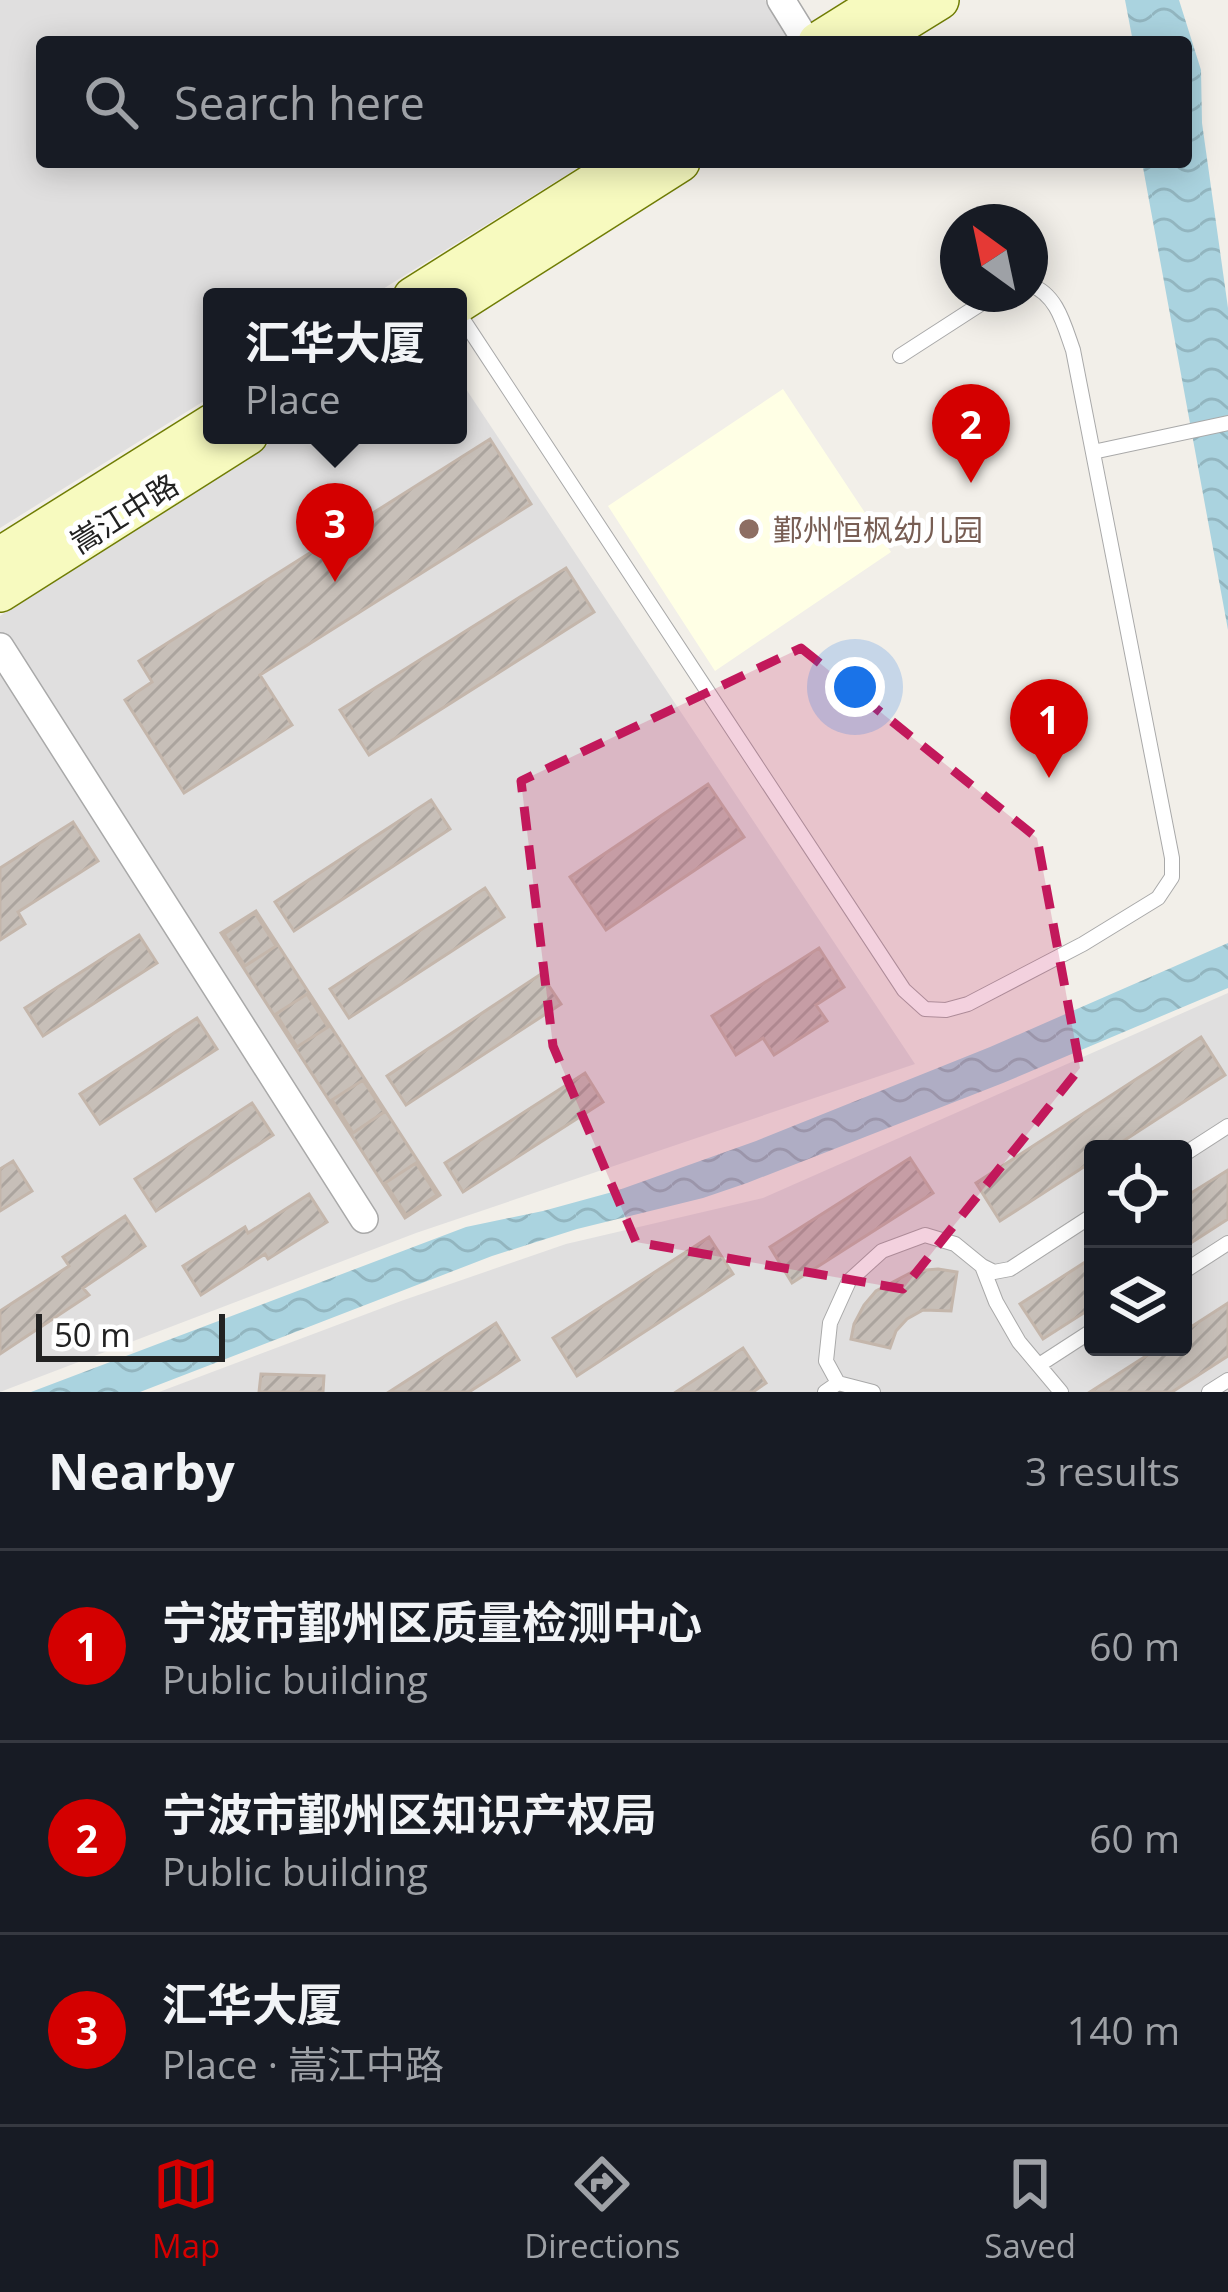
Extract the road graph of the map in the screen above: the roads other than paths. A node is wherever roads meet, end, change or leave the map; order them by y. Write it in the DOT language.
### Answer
graph roads {
  1 [pos="781,0"];
  2 [pos="884,0"];
  3 [pos="939,0"];
  4 [pos="803,36"];
  5 [pos="827,36"];
  6 [pos="881,36"];
  7 [pos="617,168"];
  8 [pos="671,168"];
  9 [pos="427,288"];
  10 [pos="1048,296"];
  11 [pos="467,297"];
  12 [pos="968,312"];
  13 [pos="467,326"];
  14 [pos="900,356"];
  15 [pos="1228,423"];
  16 [pos="203,430"];
  17 [pos="234,444"];
  18 [pos="1093,452"];
  19 [pos="0,557"];
  20 [pos="0,592"];
  21 [pos="0,647"];
  22 [pos="1228,1126"];
  23 [pos="1192,1149"];
  24 [pos="364,1219"];
  25 [pos="1084,1221"];
  26 [pos="1228,1243"];
  27 [pos="982,1266"];
  28 [pos="1192,1266"];
  29 [pos="1084,1336"];
  30 [pos="1040,1365"];
  31 [pos="1228,1380"];
  32 [pos="832,1388"];
  33 [pos="873,1392"];
  34 [pos="1061,1392"];
  35 [pos="1209,1392"];
  1 -- 4 [label="street"];
  2 -- 5 [label="main road"];
  3 -- 6 [label="main road"];
  7 -- 9 [label="main road"];
  8 -- 11 [label="main road"];
  10 -- 18 [label="lane"];
  12 -- 14 [label="lane"];
  13 -- 18 [label="lane"];
  15 -- 18 [label="lane"];
  16 -- 19 [label="main road, 嵩江中路"];
  17 -- 20 [label="main road, 嵩江中路"];
  21 -- 24 [label="street"];
  22 -- 23 [label="lane"];
  25 -- 27 [label="lane"];
  26 -- 28 [label="lane"];
  27 -- 30 [label="lane"];
  27 -- 32 [label="lane"];
  29 -- 30 [label="lane"];
  30 -- 34 [label="lane"];
  31 -- 35 [label="lane"];
  32 -- 33 [label="lane"];
}
